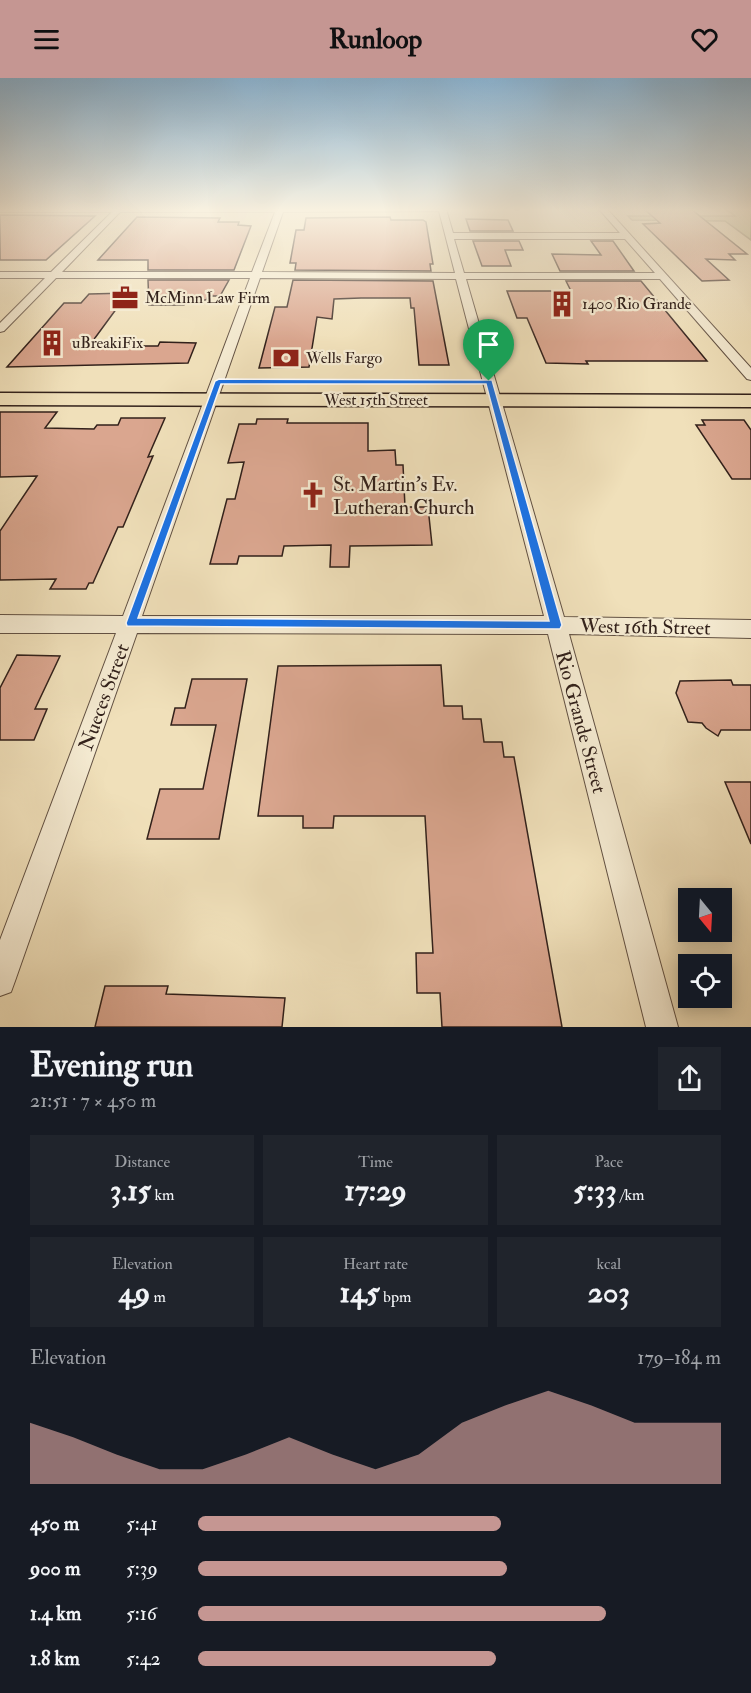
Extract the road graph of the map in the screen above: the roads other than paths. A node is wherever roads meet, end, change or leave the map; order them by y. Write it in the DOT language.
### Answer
graph roads {
  1 [pos="76,253"];
  2 [pos="264,253"];
  3 [pos="454,253"];
  4 [pos="643,253"];
  5 [pos="0,275"];
  6 [pos="56,275"];
  7 [pos="256,276"];
  8 [pos="460,276"];
  9 [pos="663,276"];
  10 [pos="0,329"];
  11 [pos="751,376"];
  12 [pos="0,381"];
  13 [pos="751,382"];
  14 [pos="215,390"];
  15 [pos="492,391"];
  16 [pos="0,399"];
  17 [pos="751,401"];
  18 [pos="131,623"];
  19 [pos="0,624"];
  20 [pos="556,625"];
  21 [pos="751,629"];
  22 [pos="0,981"];
  23 [pos="662,1027"];
  1 -- 6 [label="street"];
  2 -- 7 [label="street, Nueces Street"];
  3 -- 8 [label="street, Rio Grande Street"];
  4 -- 9 [label="street"];
  5 -- 6 [label="street"];
  6 -- 7 [label="street"];
  6 -- 10 [label="street"];
  7 -- 8 [label="street"];
  7 -- 14 [label="street, Nueces Street"];
  8 -- 9 [label="street"];
  8 -- 15 [label="street, Rio Grande Street"];
  9 -- 11 [label="street"];
  12 -- 14 [label="main road, West 15th Street"];
  13 -- 15 [label="main road, West 15th Street"];
  14 -- 15 [label="main road, West 15th Street"];
  14 -- 16 [label="main road, West 15th Street"];
  14 -- 18 [label="street, Nueces Street"];
  15 -- 17 [label="main road, West 15th Street"];
  15 -- 20 [label="street, Rio Grande Street"];
  18 -- 19 [label="street, West 16th Street"];
  18 -- 20 [label="street, West 16th Street"];
  18 -- 22 [label="street, Nueces Street"];
  20 -- 21 [label="street, West 16th Street"];
  20 -- 23 [label="street, Rio Grande Street"];
}
